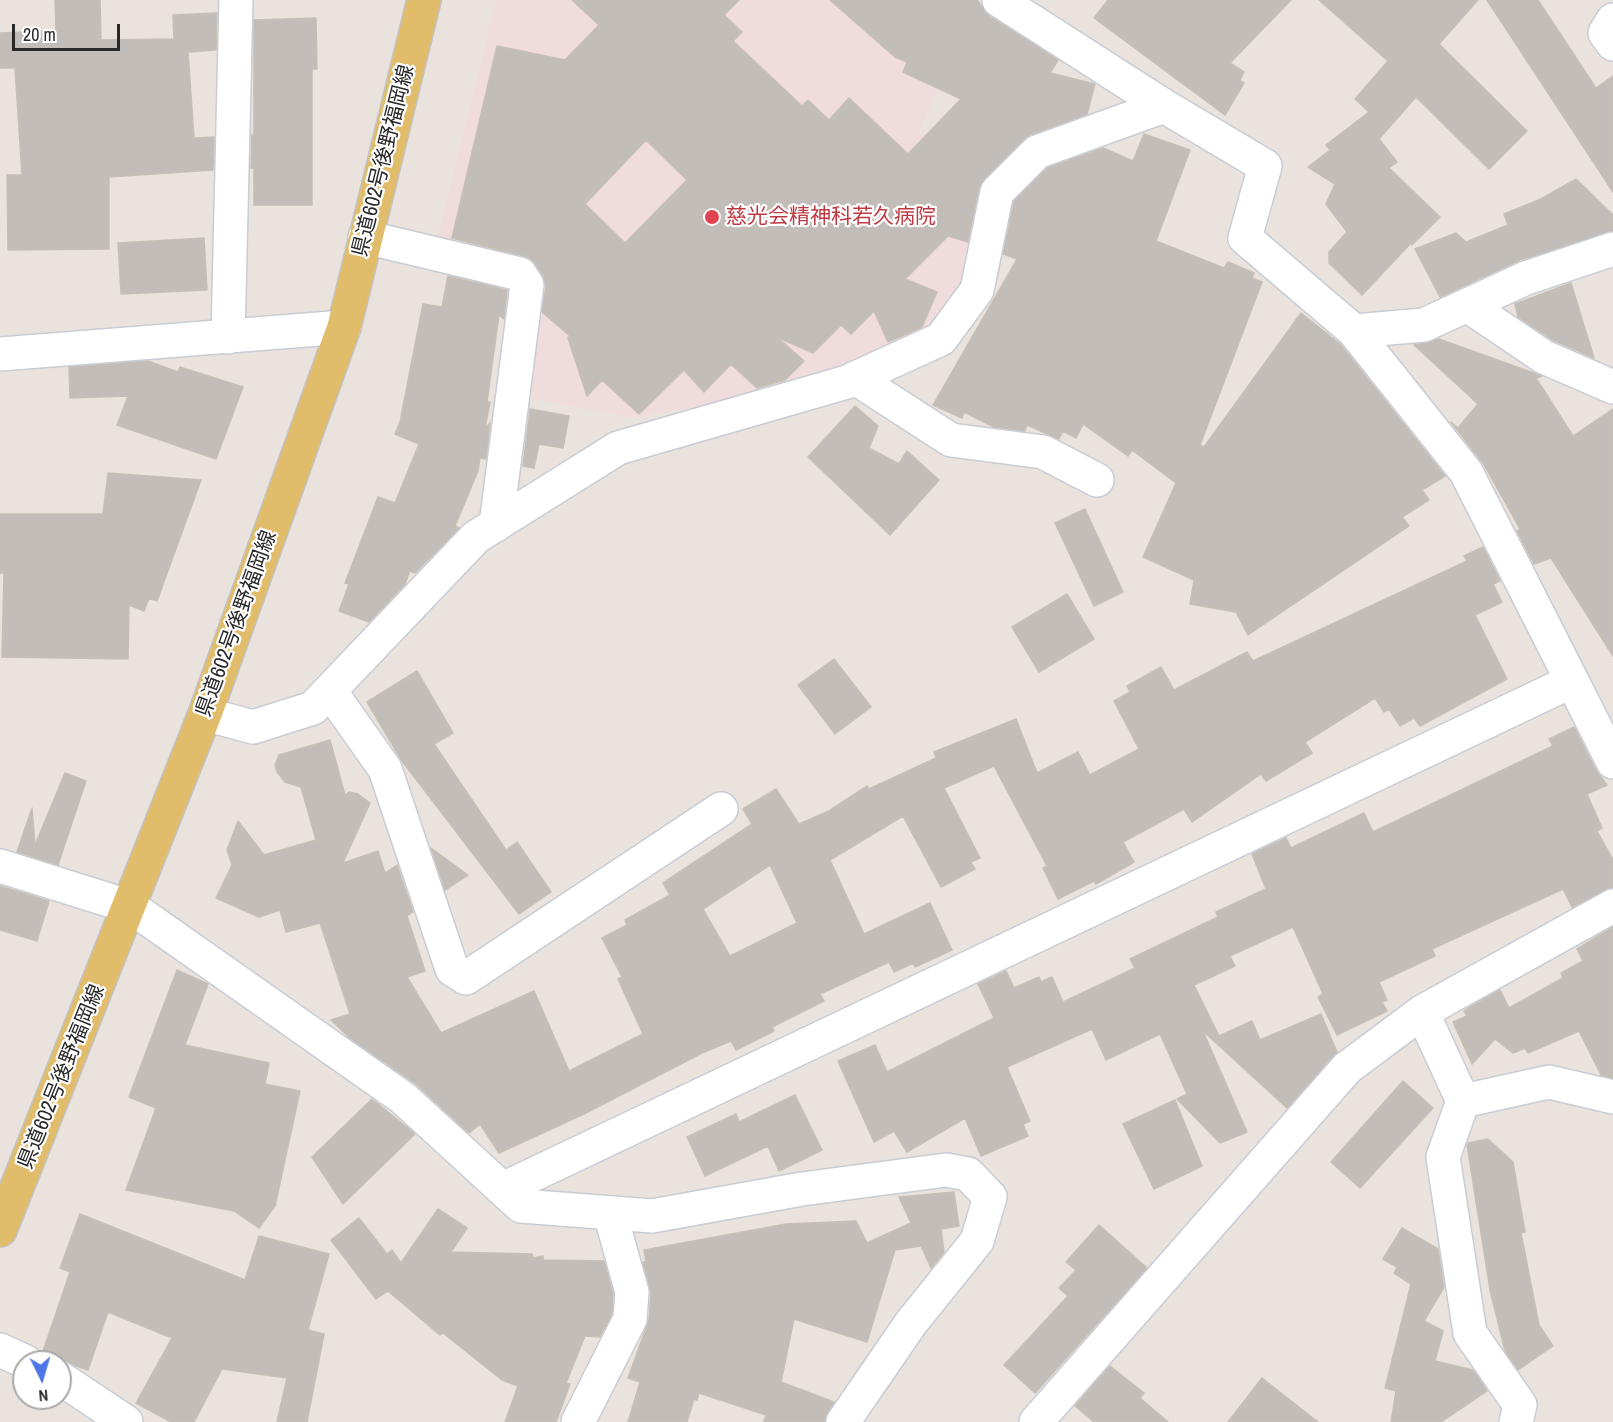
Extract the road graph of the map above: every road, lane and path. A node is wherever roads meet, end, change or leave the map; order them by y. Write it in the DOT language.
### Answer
graph roads {
  1 [pos="236,0"];
  2 [pos="424,0"];
  3 [pos="999,0"];
  4 [pos="1613,20"];
  5 [pos="1613,44"];
  6 [pos="1164,106"];
  7 [pos="365,237"];
  8 [pos="1613,249"];
  9 [pos="1467,305"];
  10 [pos="344,327"];
  11 [pos="1354,331"];
  12 [pos="228,337"];
  13 [pos="0,354"];
  14 [pos="855,378"];
  15 [pos="1613,387"];
  16 [pos="1097,480"];
  17 [pos="496,525"];
  18 [pos="1572,681"];
  19 [pos="330,691"];
  20 [pos="205,714"];
  21 [pos="1613,762"];
  22 [pos="721,809"];
  23 [pos="0,866"];
  24 [pos="1613,906"];
  25 [pos="130,907"];
  26 [pos="1422,1012"];
  27 [pos="1613,1097"];
  28 [pos="1464,1101"];
  29 [pos="503,1189"];
  30 [pos="610,1213"];
  31 [pos="0,1230"];
  32 [pos="72,1386"];
  33 [pos="126,1422"];
  34 [pos="578,1422"];
  35 [pos="843,1422"];
  36 [pos="1036,1422"];
  37 [pos="1515,1422"];
  1 -- 12 [label="street"];
  2 -- 7 [label="main road, 県道602号後野福岡線"];
  3 -- 6 [label="street"];
  4 -- 5 [label="street"];
  6 -- 11 [label="street"];
  6 -- 14 [label="street"];
  7 -- 10 [label="main road, 県道602号後野福岡線"];
  7 -- 17 [label="street"];
  8 -- 9 [label="street"];
  9 -- 11 [label="street"];
  9 -- 15 [label="street"];
  10 -- 12 [label="street"];
  10 -- 20 [label="main road, 県道602号後野福岡線"];
  11 -- 18 [label="street"];
  12 -- 13 [label="street"];
  14 -- 16 [label="street"];
  14 -- 17 [label="street"];
  17 -- 19 [label="street"];
  18 -- 21 [label="street"];
  18 -- 29 [label="street"];
  19 -- 20 [label="street"];
  19 -- 22 [label="street"];
  20 -- 25 [label="main road, 県道602号後野福岡線"];
  23 -- 25 [label="street"];
  24 -- 26 [label="street"];
  25 -- 29 [label="street"];
  25 -- 31 [label="main road, 県道602号後野福岡線"];
  26 -- 28 [label="street"];
  26 -- 36 [label="street"];
  27 -- 28 [label="street"];
  28 -- 37 [label="street"];
  29 -- 30 [label="street"];
  30 -- 34 [label="street"];
  30 -- 35 [label="street"];
  32 -- 33 [label="street"];
}
